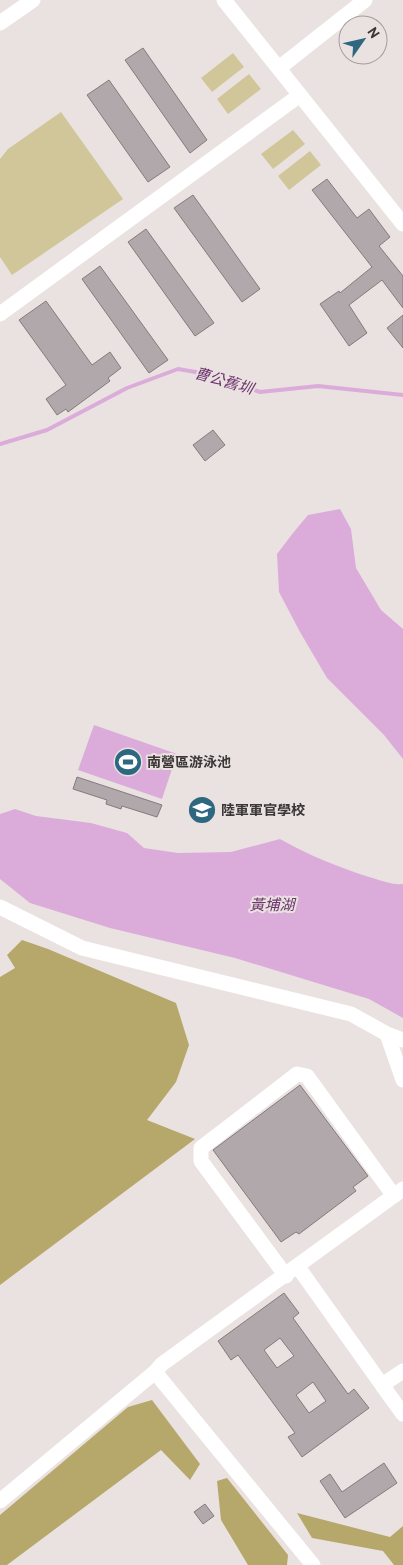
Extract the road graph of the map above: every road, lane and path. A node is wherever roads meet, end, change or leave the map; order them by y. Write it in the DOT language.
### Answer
graph roads {
  1 [pos="33,0"];
  2 [pos="224,0"];
  3 [pos="365,0"];
  4 [pos="0,23"];
  5 [pos="279,68"];
  6 [pos="300,95"];
  7 [pos="403,224"];
  8 [pos="0,314"];
  9 [pos="0,907"];
  10 [pos="387,1034"];
  11 [pos="403,1040"];
  12 [pos="403,1080"];
  13 [pos="398,1193"];
  14 [pos="292,1272"];
  15 [pos="403,1371"];
  16 [pos="155,1372"];
  17 [pos="382,1385"];
  18 [pos="403,1414"];
  19 [pos="0,1501"];
  20 [pos="313,1565"];
  1 -- 4 [label="street"];
  2 -- 5 [label="street"];
  3 -- 5 [label="street"];
  5 -- 6 [label="street"];
  6 -- 7 [label="street"];
  6 -- 8 [label="street"];
  9 -- 10 [label="street"];
  10 -- 11 [label="street"];
  10 -- 12 [label="street"];
  13 -- 14 [label="street"];
  13 -- 14 [label="street"];
  14 -- 16 [label="street"];
  14 -- 17 [label="street"];
  15 -- 17 [label="street"];
  16 -- 19 [label="street"];
  16 -- 20 [label="street"];
  17 -- 18 [label="street"];
}
